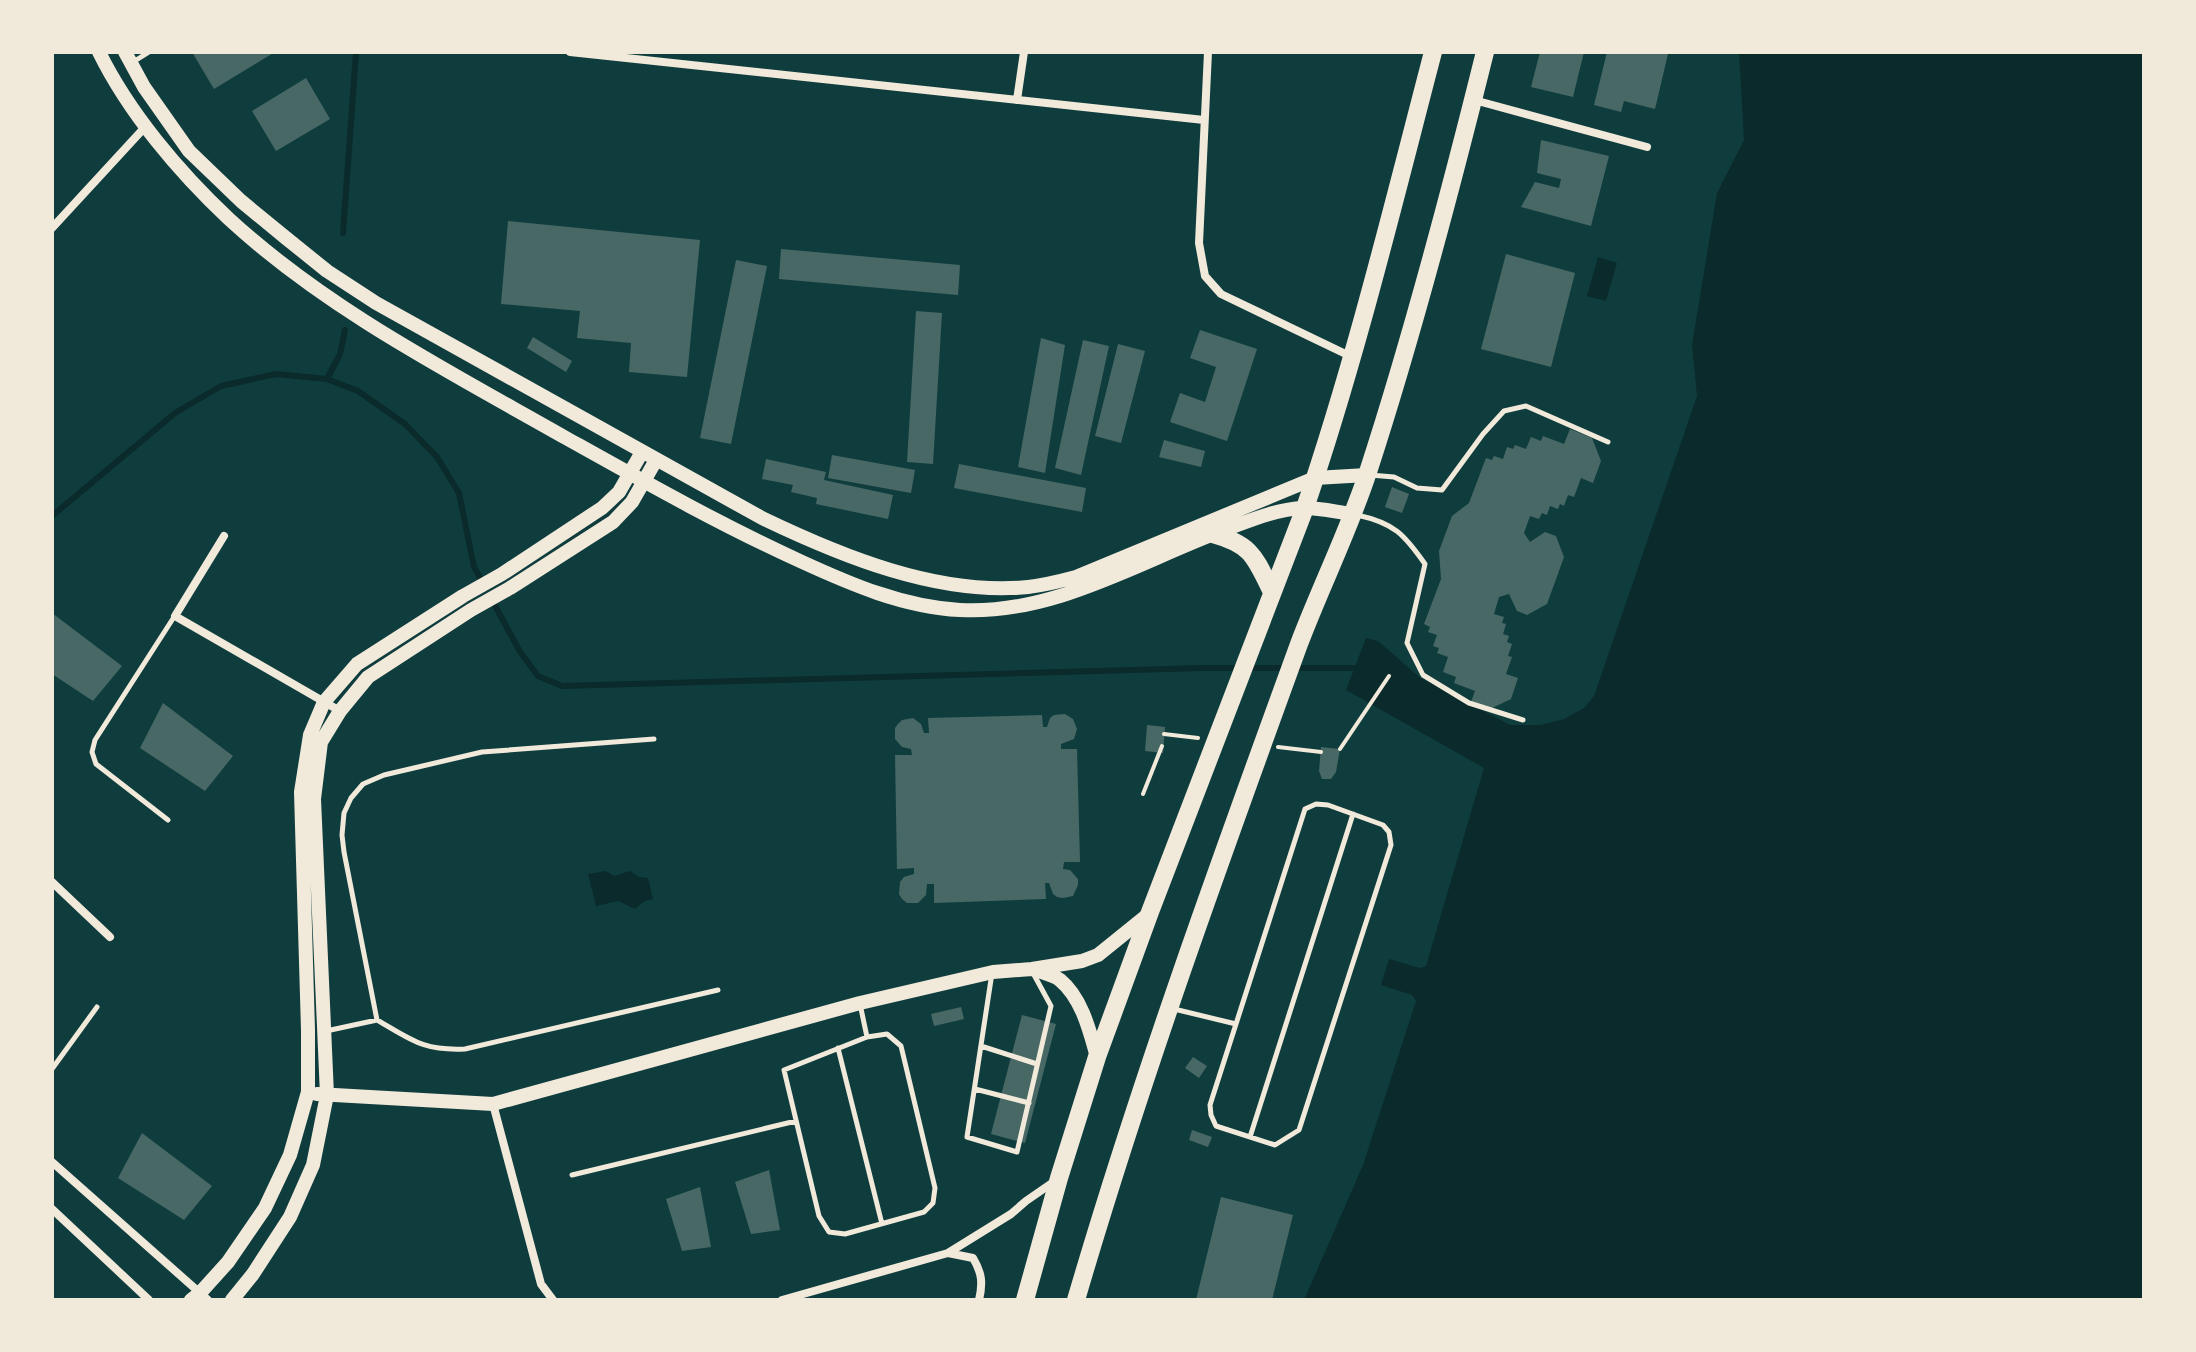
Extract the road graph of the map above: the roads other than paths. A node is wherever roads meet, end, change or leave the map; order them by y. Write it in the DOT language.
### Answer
graph roads {
  1 [pos="99,52"];
  2 [pos="149,52"];
  3 [pos="570,52"];
  4 [pos="1024,52"];
  5 [pos="1208,52"];
  6 [pos="1433,52"];
  7 [pos="1485,52"];
  8 [pos="128,57"];
  9 [pos="1017,100"];
  10 [pos="1473,100"];
  11 [pos="1204,120"];
  12 [pos="146,125"];
  13 [pos="1647,147"];
  14 [pos="52,228"];
  15 [pos="1352,357"];
  16 [pos="1608,442"];
  17 [pos="642,452"];
  18 [pos="656,460"];
  19 [pos="630,474"];
  20 [pos="1367,475"];
  21 [pos="1315,478"];
  22 [pos="644,482"];
  23 [pos="1305,508"];
  24 [pos="1352,514"];
  25 [pos="1213,534"];
  26 [pos="224,536"];
  27 [pos="1272,592"];
  28 [pos="175,616"];
  29 [pos="324,702"];
  30 [pos="340,711"];
  31 [pos="1523,720"];
  32 [pos="654,739"];
  33 [pos="1353,814"];
  34 [pos="168,820"];
  35 [pos="52,882"];
  36 [pos="1150,912"];
  37 [pos="110,937"];
  38 [pos="1032,969"];
  39 [pos="993,972"];
  40 [pos="718,990"];
  41 [pos="860,1003"];
  42 [pos="97,1007"];
  43 [pos="1169,1008"];
  44 [pos="377,1020"];
  45 [pos="1236,1024"];
  46 [pos="325,1031"];
  47 [pos="867,1037"];
  48 [pos="981,1046"];
  49 [pos="838,1048"];
  50 [pos="1097,1057"];
  51 [pos="1038,1064"];
  52 [pos="52,1069"];
  53 [pos="975,1089"];
  54 [pos="308,1092"];
  55 [pos="327,1095"];
  56 [pos="1029,1103"];
  57 [pos="493,1104"];
  58 [pos="796,1121"];
  59 [pos="1250,1137"];
  60 [pos="52,1162"];
  61 [pos="572,1175"];
  62 [pos="1059,1178"];
  63 [pos="52,1209"];
  64 [pos="882,1224"];
  65 [pos="948,1253"];
  66 [pos="200,1298"];
  67 [pos="149,1300"];
  68 [pos="232,1300"];
  69 [pos="553,1300"];
  70 [pos="782,1300"];
  71 [pos="979,1300"];
  72 [pos="1025,1300"];
  73 [pos="1076,1300"];
  1 -- 12 [label="street"];
  2 -- 8 [label="lane"];
  3 -- 9 [label="street"];
  4 -- 9 [label="street"];
  5 -- 11 [label="street"];
  6 -- 15 [label="highway"];
  7 -- 10 [label="highway"];
  8 -- 17 [label="street"];
  9 -- 11 [label="street"];
  10 -- 13 [label="street"];
  10 -- 20 [label="highway"];
  11 -- 15 [label="street"];
  12 -- 14 [label="street"];
  12 -- 19 [label="street"];
  15 -- 21 [label="highway"];
  16 -- 20 [label="lane"];
  17 -- 18 [label="street"];
  17 -- 19 [label="street"];
  18 -- 21 [label="street"];
  18 -- 22 [label="street"];
  19 -- 22 [label="street"];
  19 -- 29 [label="street"];
  20 -- 21 [label="street"];
  20 -- 24 [label="highway"];
  21 -- 23 [label="highway"];
  22 -- 25 [label="street"];
  22 -- 30 [label="street"];
  23 -- 24 [label="street"];
  23 -- 25 [label="street"];
  23 -- 27 [label="highway"];
  24 -- 31 [label="lane"];
  24 -- 43 [label="highway"];
  25 -- 27 [label="highway"];
  26 -- 28 [label="street"];
  27 -- 36 [label="highway"];
  28 -- 29 [label="street"];
  28 -- 34 [label="lane"];
  29 -- 30 [label="street"];
  29 -- 54 [label="street"];
  30 -- 46 [label="street"];
  32 -- 44 [label="lane"];
  33 -- 45 [label="lane"];
  33 -- 59 [label="lane"];
  33 -- 59 [label="lane"];
  35 -- 37 [label="street"];
  36 -- 38 [label="street"];
  36 -- 50 [label="highway"];
  38 -- 39 [label="street"];
  38 -- 50 [label="street"];
  38 -- 51 [label="lane"];
  39 -- 41 [label="street"];
  39 -- 48 [label="lane"];
  40 -- 44 [label="lane"];
  41 -- 47 [label="lane"];
  41 -- 57 [label="street"];
  42 -- 52 [label="lane"];
  43 -- 45 [label="lane"];
  43 -- 73 [label="highway"];
  44 -- 46 [label="lane"];
  45 -- 59 [label="lane"];
  46 -- 55 [label="street"];
  47 -- 49 [label="lane"];
  47 -- 64 [label="lane"];
  48 -- 51 [label="lane"];
  48 -- 53 [label="lane"];
  49 -- 58 [label="lane"];
  49 -- 64 [label="lane"];
  50 -- 62 [label="highway"];
  51 -- 56 [label="lane"];
  53 -- 56 [label="lane"];
  53 -- 56 [label="lane"];
  54 -- 55 [label="street"];
  54 -- 66 [label="street"];
  55 -- 57 [label="street"];
  55 -- 68 [label="street"];
  57 -- 69 [label="street"];
  58 -- 61 [label="lane"];
  58 -- 64 [label="lane"];
  60 -- 66 [label="street"];
  62 -- 65 [label="street"];
  62 -- 72 [label="highway"];
  63 -- 67 [label="street"];
  65 -- 70 [label="street"];
  65 -- 71 [label="street"];
}
